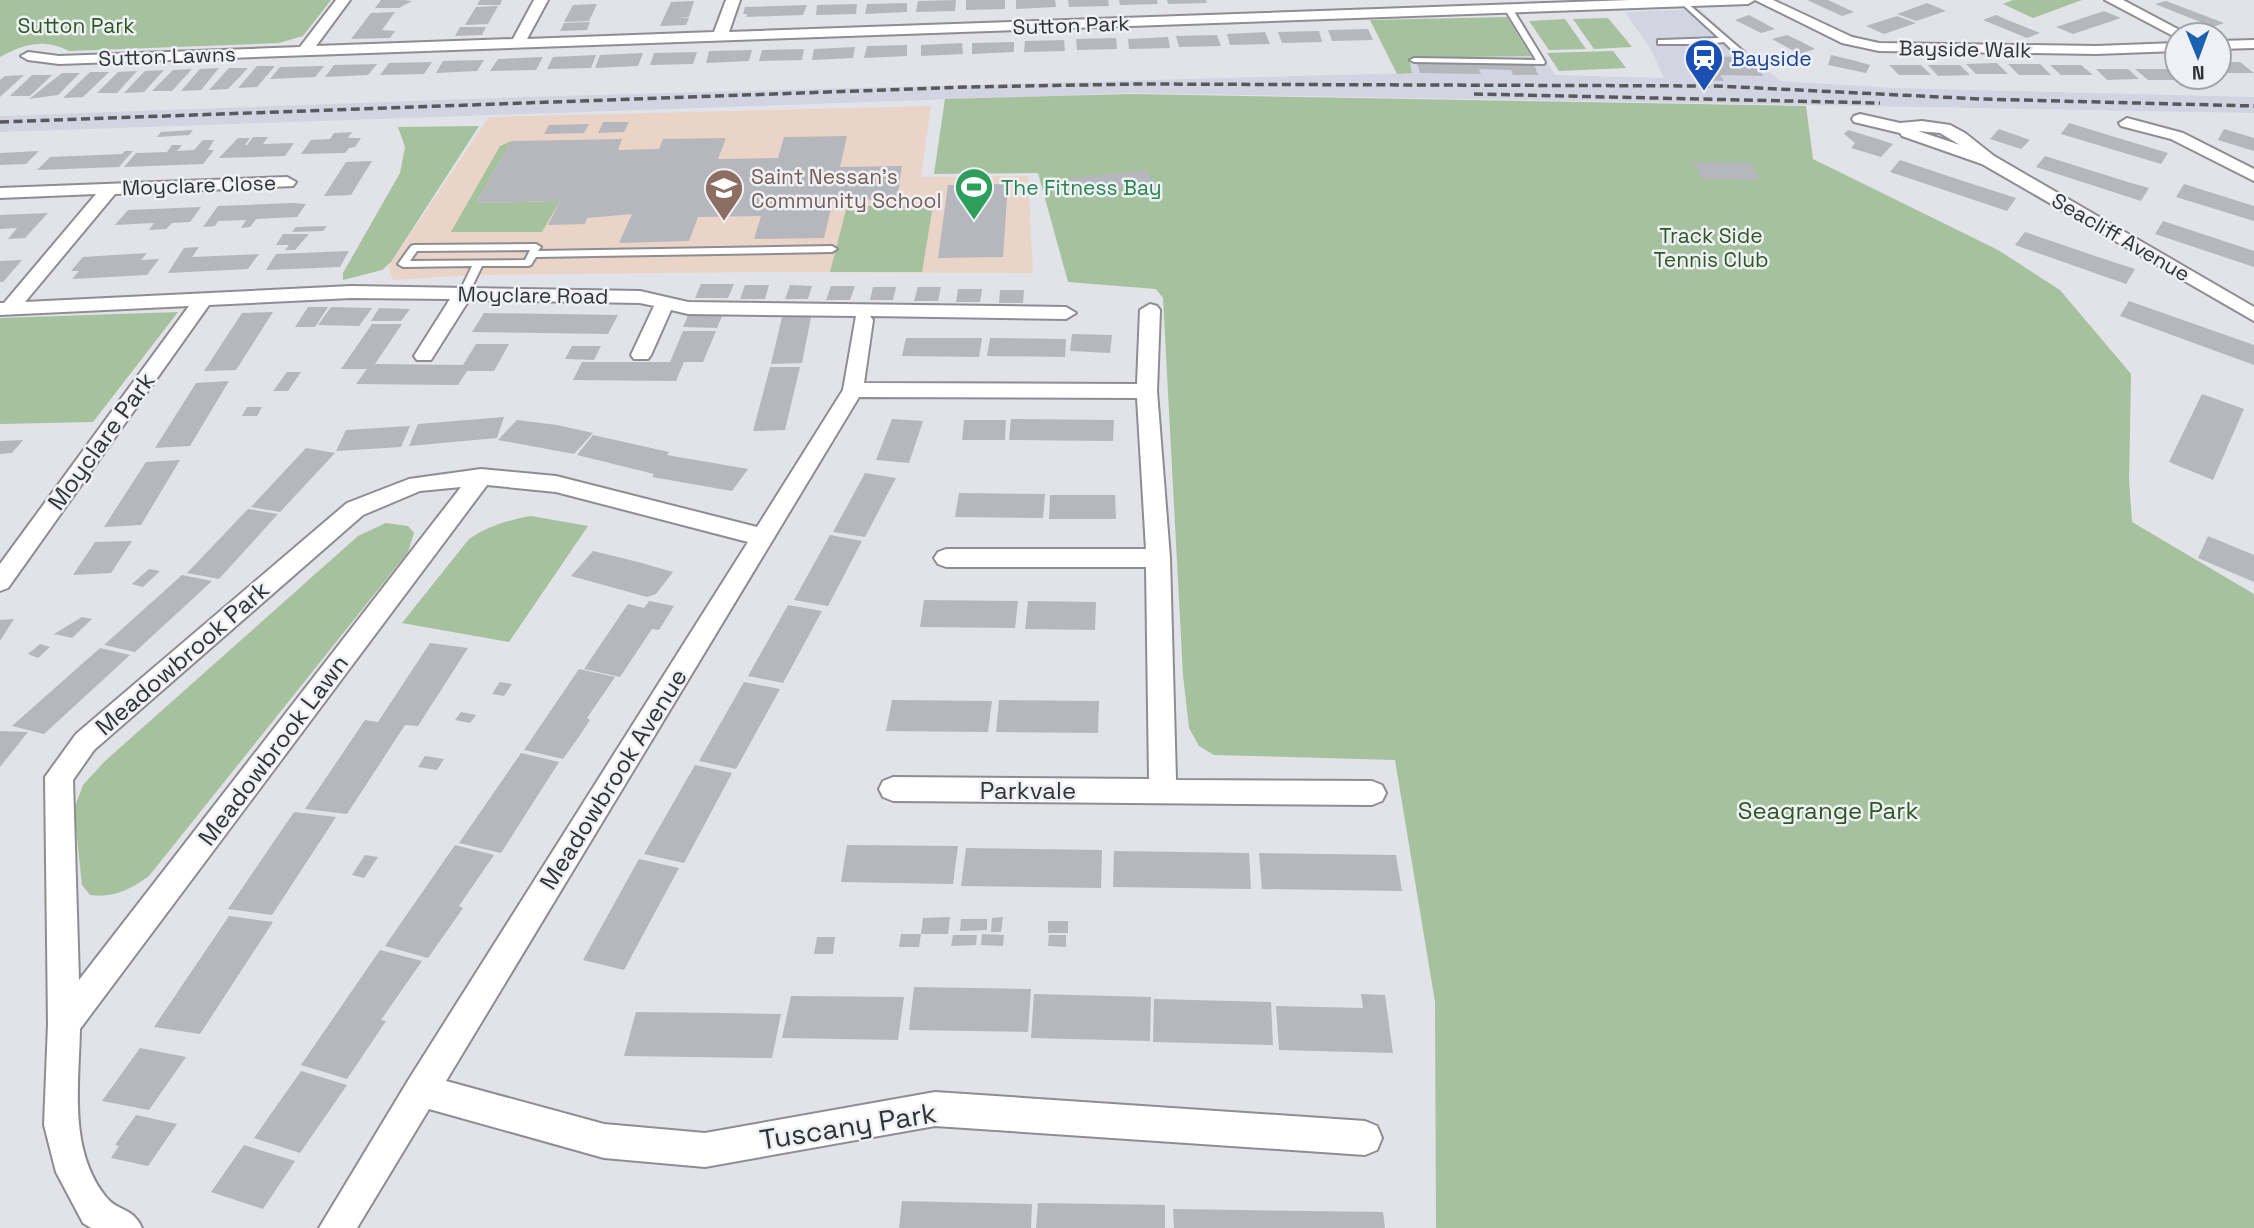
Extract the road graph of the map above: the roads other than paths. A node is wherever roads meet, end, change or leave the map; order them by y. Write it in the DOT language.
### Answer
graph roads {
  1 [pos="343,0"];
  2 [pos="541,0"];
  3 [pos="733,0"];
  4 [pos="1748,0"];
  5 [pos="1762,0"];
  6 [pos="2112,0"];
  7 [pos="1600,3"];
  8 [pos="1684,3"];
  9 [pos="1417,6"];
  10 [pos="1508,8"];
  11 [pos="2163,26"];
  12 [pos="720,36"];
  13 [pos="1725,40"];
  14 [pos="1661,42"];
  15 [pos="518,43"];
  16 [pos="2254,44"];
  17 [pos="2233,45"];
  18 [pos="2163,48"];
  19 [pos="305,51"];
  20 [pos="1741,54"];
  21 [pos="28,56"];
  22 [pos="1413,60"];
  23 [pos="1860,119"];
  24 [pos="1968,119"];
  25 [pos="2127,123"];
  26 [pos="1905,129"];
  27 [pos="1953,130"];
  28 [pos="1924,139"];
  29 [pos="1912,158"];
  30 [pos="1988,160"];
  31 [pos="2254,176"];
  32 [pos="287,182"];
  33 [pos="111,188"];
  34 [pos="0,193"];
  35 [pos="832,248"];
  36 [pos="533,254"];
  37 [pos="478,264"];
  38 [pos="464,293"];
  39 [pos="203,300"];
  40 [pos="664,304"];
  41 [pos="5,308"];
  42 [pos="1150,310"];
  43 [pos="1066,313"];
  44 [pos="2254,315"];
  45 [pos="863,320"];
  46 [pos="641,355"];
  47 [pos="424,356"];
  48 [pos="853,390"];
  49 [pos="1147,391"];
  50 [pos="481,477"];
  51 [pos="762,537"];
  52 [pos="946,558"];
  53 [pos="1158,558"];
  54 [pos="0,582"];
  55 [pos="893,789"];
  56 [pos="1163,791"];
  57 [pos="1372,793"];
  58 [pos="64,1024"];
  59 [pos="421,1091"];
  60 [pos="1365,1138"];
  61 [pos="124,1228"];
  62 [pos="337,1228"];
  1 -- 19 [label="street"];
  2 -- 15 [label="street"];
  3 -- 12 [label="street"];
  4 -- 8 [label="street, Sutton Park"];
  5 -- 18 [label="street, Bayside Walk"];
  6 -- 11 [label="street"];
  7 -- 8 [label="street, Sutton Park"];
  7 -- 10 [label="street, Sutton Park"];
  8 -- 13 [label="lane"];
  9 -- 10 [label="street, Sutton Park"];
  9 -- 12 [label="street, Sutton Park"];
  10 -- 22 [label="lane"];
  12 -- 15 [label="street, Sutton Park"];
  13 -- 14 [label="lane"];
  13 -- 20 [label="lane"];
  15 -- 19 [label="street, Sutton Park"];
  16 -- 17 [label="street"];
  19 -- 21 [label="street, Sutton Lawns"];
  23 -- 26 [label="street, Seacliff Avenue"];
  24 -- 27 [label="street"];
  25 -- 31 [label="street"];
  26 -- 27 [label="street, Seacliff Avenue"];
  26 -- 28 [label="street, Seacliff Avenue"];
  27 -- 30 [label="street, Seacliff Avenue"];
  28 -- 29 [label="street"];
  28 -- 30 [label="street, Seacliff Avenue"];
  30 -- 44 [label="street, Seacliff Avenue"];
  32 -- 33 [label="street, Moyclare Close"];
  33 -- 34 [label="street, Moyclare Close"];
  33 -- 41 [label="street, Moyclare Close"];
  35 -- 36 [label="lane"];
  36 -- 37 [label="lane"];
  36 -- 37 [label="lane"];
  37 -- 38 [label="lane"];
  38 -- 39 [label="street, Moyclare Road"];
  38 -- 40 [label="street, Moyclare Road"];
  38 -- 47 [label="street"];
  39 -- 41 [label="street, Moyclare Road"];
  39 -- 54 [label="street, Moyclare Park"];
  40 -- 43 [label="street, Moyclare Road"];
  40 -- 46 [label="street"];
  42 -- 49 [label="street"];
  45 -- 48 [label="street, Meadowbrook Avenue"];
  48 -- 49 [label="street"];
  48 -- 51 [label="street, Meadowbrook Avenue"];
  49 -- 53 [label="street"];
  50 -- 51 [label="street, Meadowbrook Park"];
  50 -- 58 [label="street, Meadowbrook Lawn"];
  50 -- 58 [label="street, Meadowbrook Park"];
  51 -- 59 [label="street, Meadowbrook Avenue"];
  52 -- 53 [label="street"];
  53 -- 56 [label="street"];
  55 -- 56 [label="street, Parkvale"];
  56 -- 57 [label="street, Parkvale"];
  58 -- 61 [label="street, Meadowbrook Park"];
  59 -- 60 [label="street, Tuscany Park"];
  59 -- 62 [label="street, Meadowbrook Avenue"];
}
